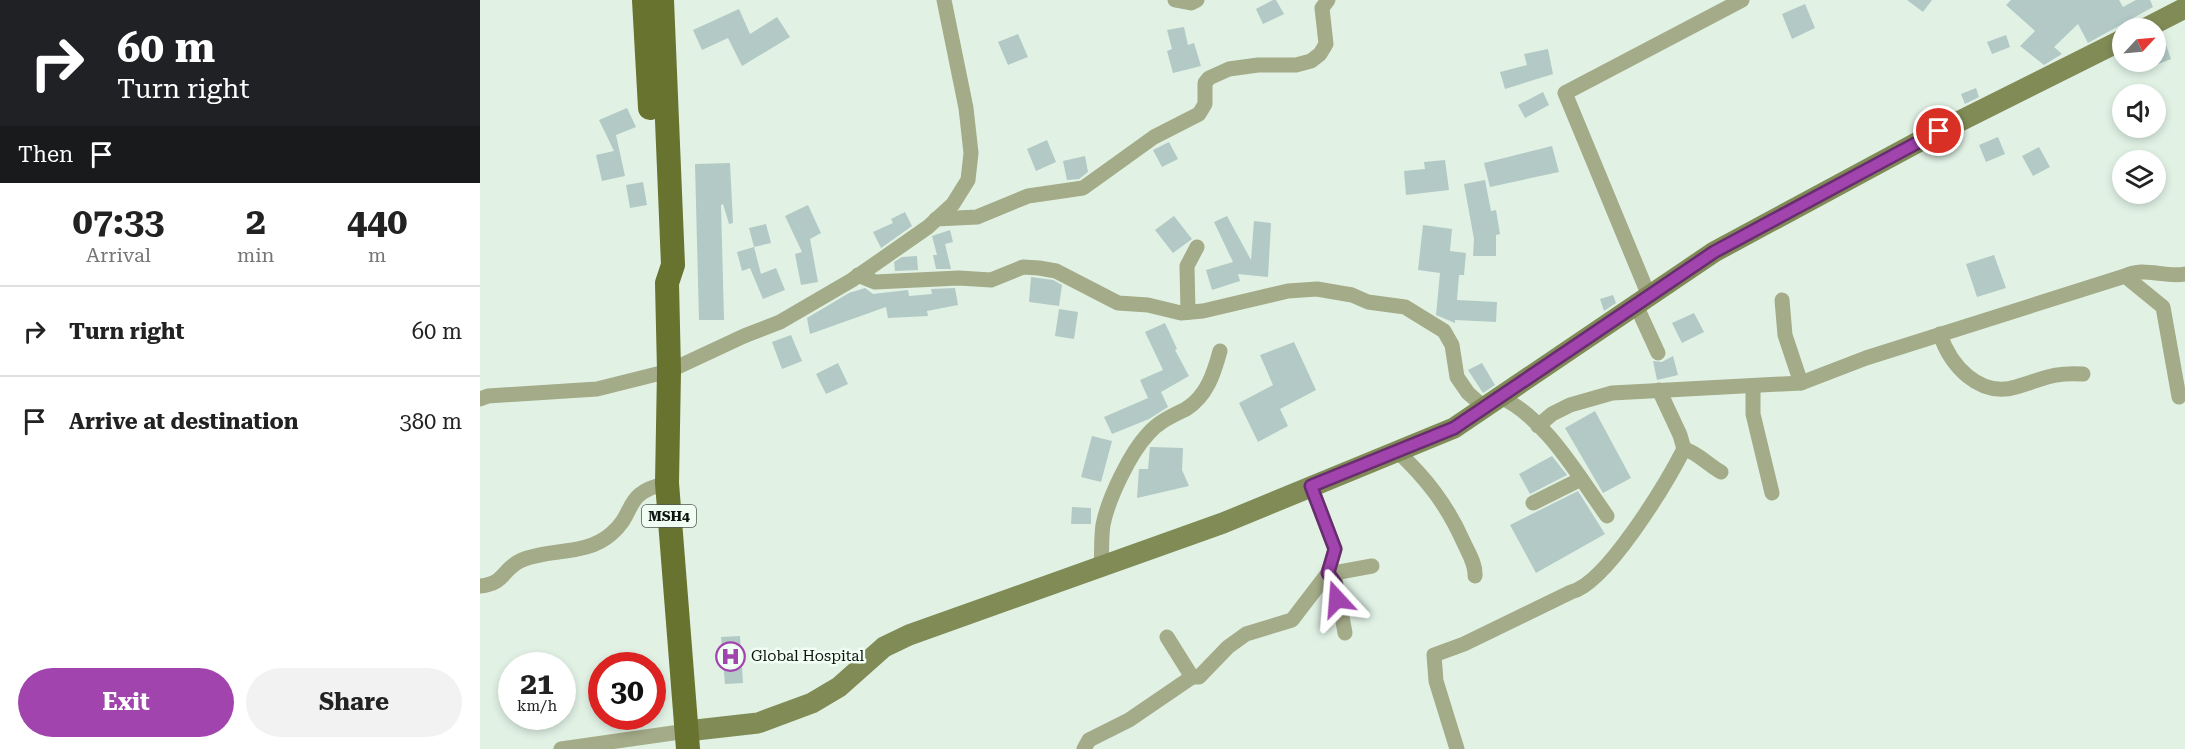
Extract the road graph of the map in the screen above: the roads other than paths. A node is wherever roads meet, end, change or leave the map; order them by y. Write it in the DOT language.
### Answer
graph roads {
  1 [pos="644,0"];
  2 [pos="662,0"];
  3 [pos="944,0"];
  4 [pos="1175,0"];
  5 [pos="1197,0"];
  6 [pos="1328,0"];
  7 [pos="1742,0"];
  8 [pos="2185,8"];
  9 [pos="2166,18"];
  10 [pos="2112,45"];
  11 [pos="936,219"];
  12 [pos="1197,247"];
  13 [pos="2185,274"];
  14 [pos="858,275"];
  15 [pos="2125,276"];
  16 [pos="667,283"];
  17 [pos="1782,300"];
  18 [pos="1643,301"];
  19 [pos="1188,312"];
  20 [pos="1940,334"];
  21 [pos="1220,351"];
  22 [pos="1658,353"];
  23 [pos="669,371"];
  24 [pos="2083,374"];
  25 [pos="1801,383"];
  26 [pos="1753,387"];
  27 [pos="1659,390"];
  28 [pos="2179,397"];
  29 [pos="480,399"];
  30 [pos="1492,403"];
  31 [pos="1538,426"];
  32 [pos="1684,450"];
  33 [pos="1397,451"];
  34 [pos="1721,472"];
  35 [pos="1581,479"];
  36 [pos="667,483"];
  37 [pos="1311,486"];
  38 [pos="1772,493"];
  39 [pos="1533,503"];
  40 [pos="1607,516"];
  41 [pos="1101,566"];
  42 [pos="1372,566"];
  43 [pos="1328,571"];
  44 [pos="1475,576"];
  45 [pos="480,586"];
  46 [pos="1346,633"];
  47 [pos="1167,637"];
  48 [pos="1192,677"];
  49 [pos="688,740"];
  50 [pos="561,749"];
  51 [pos="1084,749"];
  52 [pos="1457,749"];
  1 -- 16 [label="main road, MSH4"];
  2 -- 16 [label="main road, MSH4"];
  3 -- 11 [label="street"];
  4 -- 5 [label="street"];
  6 -- 11 [label="street"];
  7 -- 18 [label="street"];
  8 -- 9 [label="street"];
  10 -- 18 [label="street"];
  11 -- 14 [label="street"];
  12 -- 19 [label="street"];
  13 -- 15 [label="street"];
  14 -- 19 [label="street"];
  14 -- 23 [label="street"];
  15 -- 20 [label="street"];
  15 -- 28 [label="street"];
  16 -- 23 [label="main road, MSH4"];
  17 -- 25 [label="street"];
  18 -- 22 [label="street"];
  18 -- 30 [label="street"];
  19 -- 30 [label="street"];
  20 -- 24 [label="street"];
  20 -- 25 [label="street"];
  21 -- 41 [label="street"];
  23 -- 29 [label="street"];
  23 -- 36 [label="main road, MSH4"];
  25 -- 26 [label="street"];
  26 -- 27 [label="street"];
  26 -- 38 [label="street"];
  27 -- 31 [label="street"];
  27 -- 32 [label="street"];
  30 -- 31 [label="street"];
  30 -- 33 [label="street"];
  31 -- 35 [label="street"];
  32 -- 34 [label="street"];
  32 -- 52 [label="street"];
  33 -- 37 [label="street"];
  33 -- 44 [label="street"];
  35 -- 39 [label="street"];
  35 -- 40 [label="street"];
  36 -- 45 [label="street"];
  36 -- 49 [label="main road, MSH4"];
  37 -- 41 [label="street"];
  37 -- 43 [label="street"];
  41 -- 49 [label="street"];
  42 -- 43 [label="street"];
  43 -- 46 [label="street"];
  43 -- 48 [label="street"];
  47 -- 48 [label="street"];
  48 -- 51 [label="street"];
  49 -- 50 [label="street"];
}
